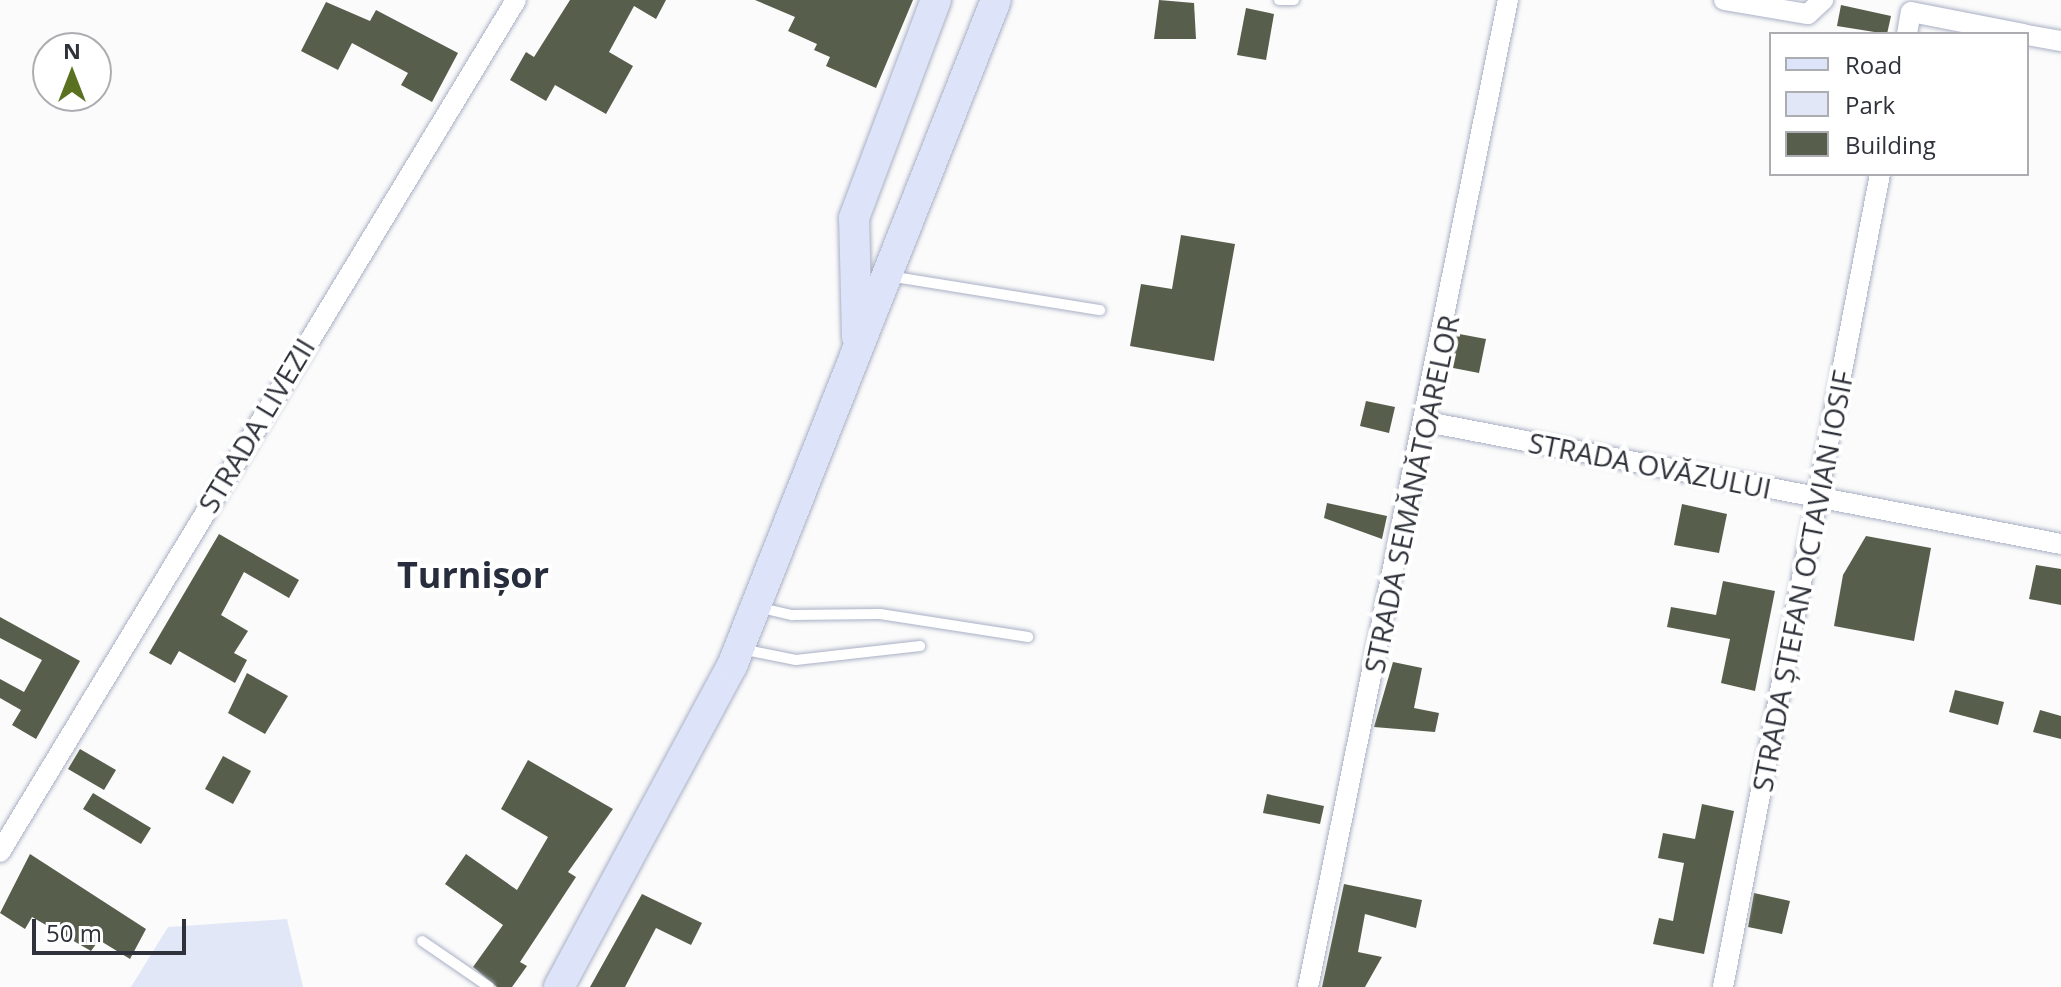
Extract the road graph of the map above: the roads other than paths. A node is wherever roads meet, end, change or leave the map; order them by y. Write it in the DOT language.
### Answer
graph roads {
  1 [pos="516,0"];
  2 [pos="936,0"];
  3 [pos="996,0"];
  4 [pos="1279,0"];
  5 [pos="1294,0"];
  6 [pos="1508,0"];
  7 [pos="1724,0"];
  8 [pos="1823,0"];
  9 [pos="1912,6"];
  10 [pos="1907,32"];
  11 [pos="2018,32"];
  12 [pos="2029,35"];
  13 [pos="2061,41"];
  14 [pos="1880,176"];
  15 [pos="887,275"];
  16 [pos="1100,310"];
  17 [pos="857,347"];
  18 [pos="1427,422"];
  19 [pos="1818,497"];
  20 [pos="2061,544"];
  21 [pos="755,606"];
  22 [pos="1028,637"];
  23 [pos="920,646"];
  24 [pos="739,648"];
  25 [pos="0,852"];
  26 [pos="422,941"];
  27 [pos="489,987"];
  28 [pos="559,987"];
  29 [pos="1308,987"];
  30 [pos="1723,987"];
  1 -- 25 [label="street, STRADA LIVEZII"];
  2 -- 17 [label="street"];
  3 -- 15 [label="street"];
  4 -- 5 [label="lane"];
  6 -- 18 [label="street, STRADA SEMĂNĂTOARELOR"];
  7 -- 8 [label="street"];
  9 -- 10 [label="street"];
  9 -- 11 [label="street"];
  12 -- 13 [label="street"];
  14 -- 19 [label="street, STRADA ȘTEFAN OCTAVIAN IOSIF"];
  15 -- 16 [label="lane"];
  15 -- 17 [label="street"];
  17 -- 21 [label="street"];
  18 -- 19 [label="street, STRADA OVĂZULUI"];
  18 -- 29 [label="street, STRADA SEMĂNĂTOARELOR"];
  19 -- 20 [label="street, STRADA OVĂZULUI"];
  19 -- 30 [label="street, STRADA ȘTEFAN OCTAVIAN IOSIF"];
  21 -- 22 [label="lane"];
  21 -- 24 [label="street"];
  23 -- 24 [label="lane"];
  24 -- 28 [label="street"];
  26 -- 27 [label="lane"];
}
